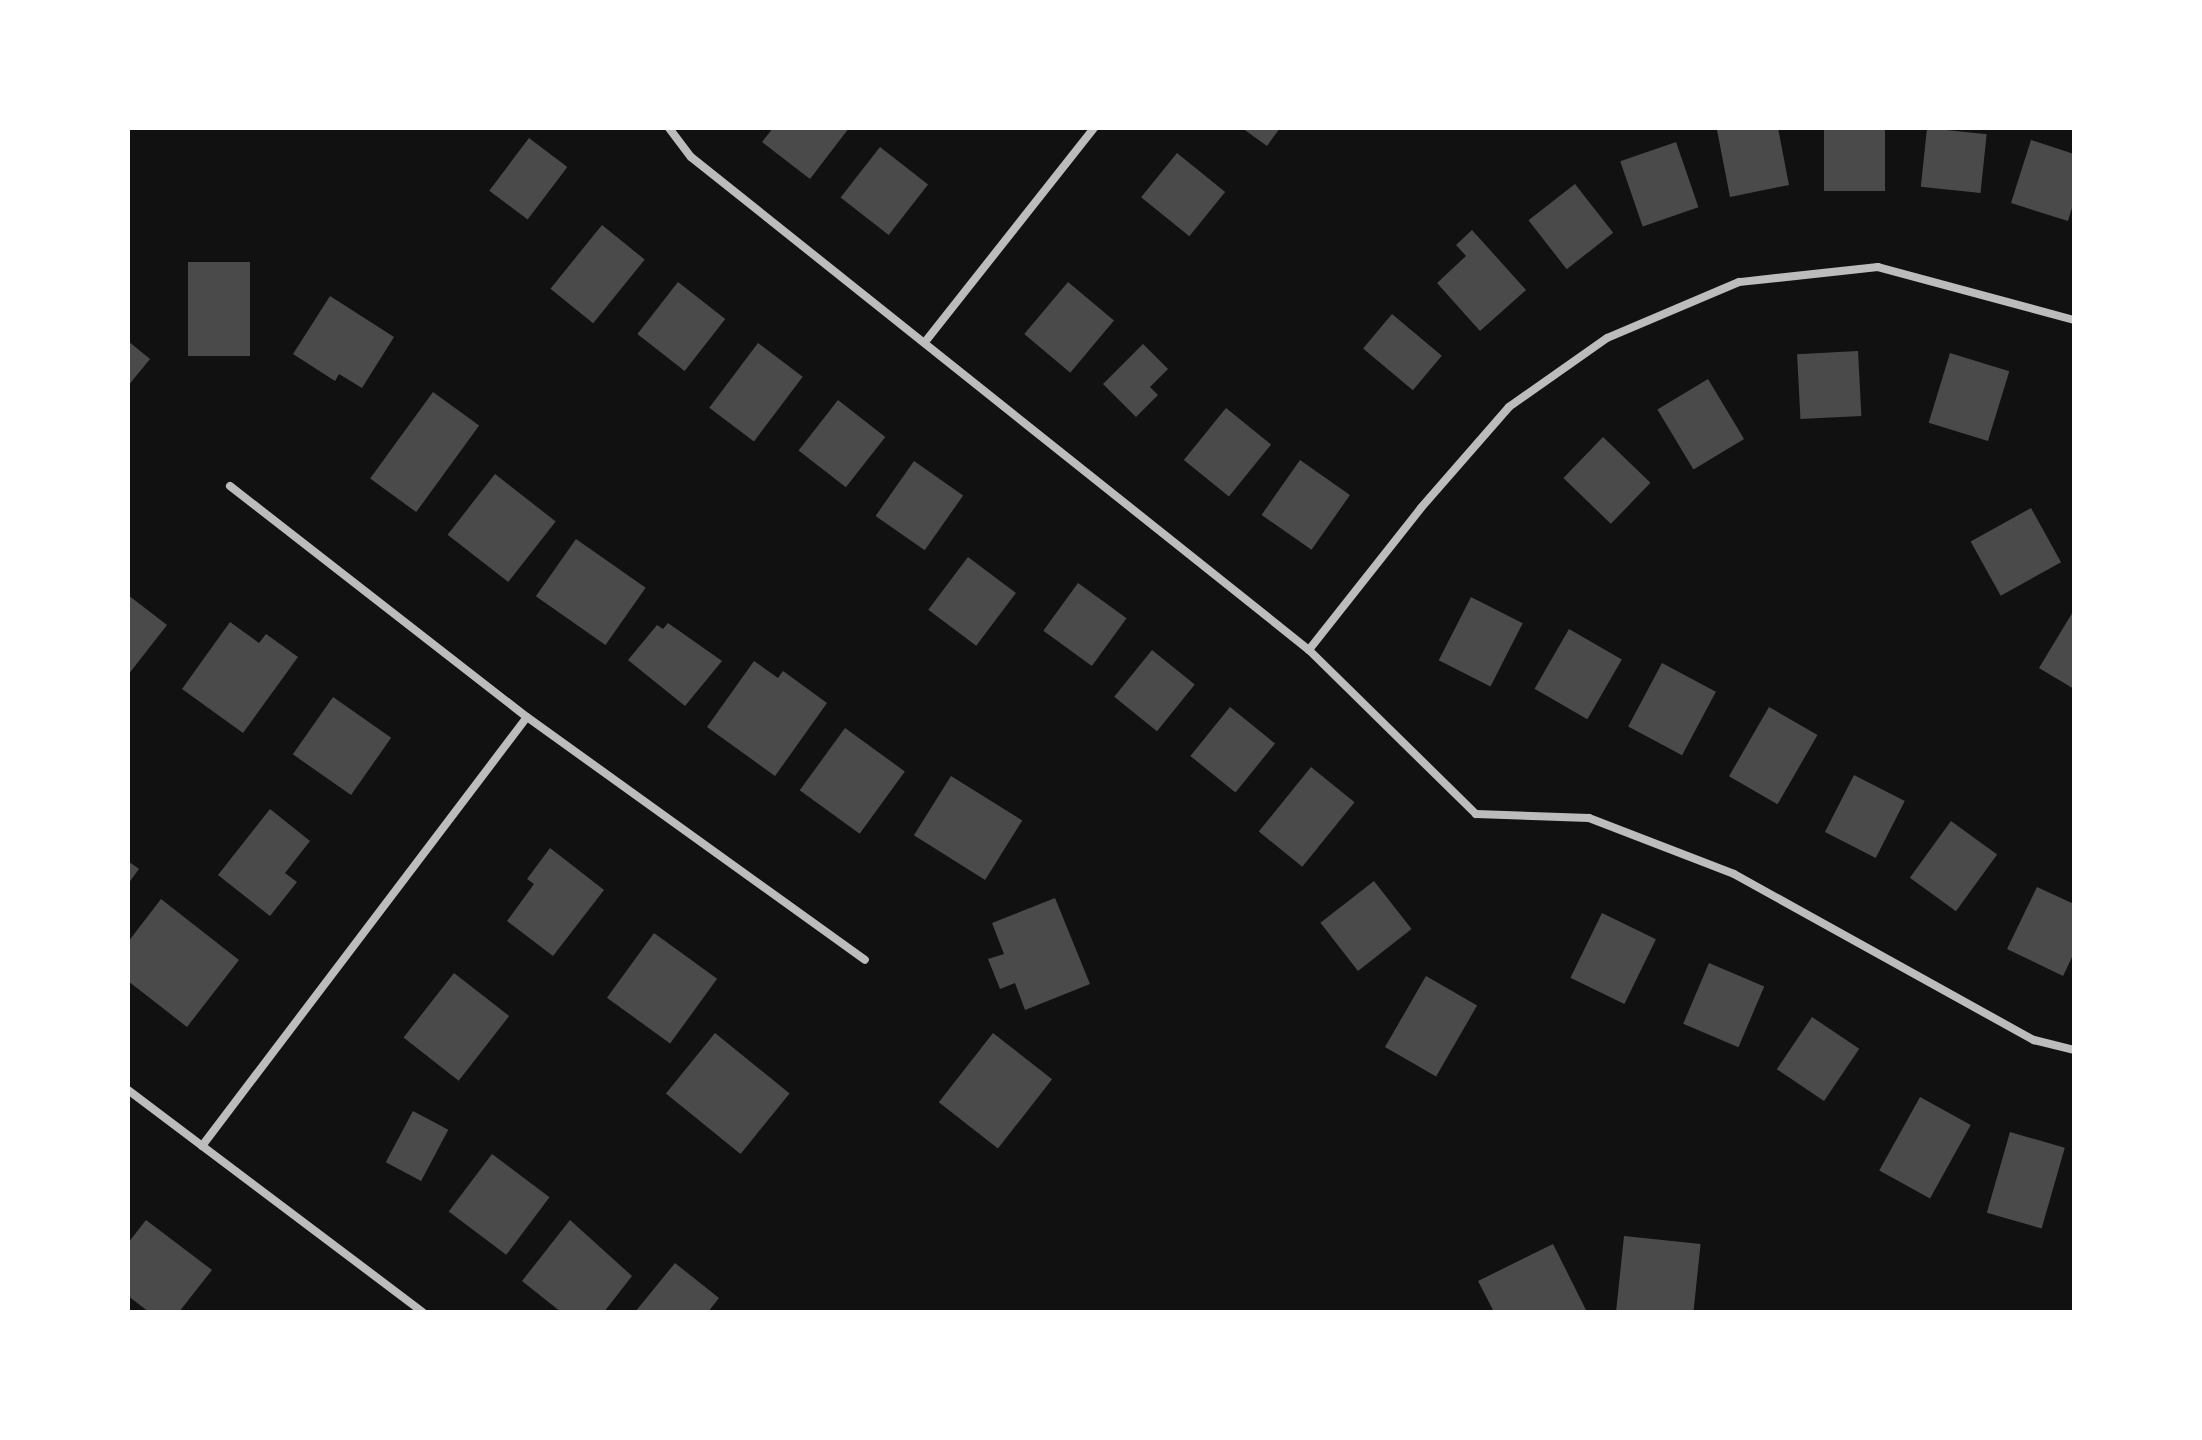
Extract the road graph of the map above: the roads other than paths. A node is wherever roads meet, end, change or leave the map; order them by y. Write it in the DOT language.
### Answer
graph roads {
  1 [pos="669,128"];
  2 [pos="1094,128"];
  3 [pos="2074,320"];
  4 [pos="925,342"];
  5 [pos="230,486"];
  6 [pos="1309,650"];
  7 [pos="527,717"];
  8 [pos="865,960"];
  9 [pos="2074,1050"];
  10 [pos="128,1090"];
  11 [pos="202,1146"];
  12 [pos="423,1312"];
  1 -- 4 [label="street"];
  2 -- 4 [label="street"];
  3 -- 6 [label="street"];
  4 -- 6 [label="street"];
  5 -- 7 [label="street"];
  6 -- 9 [label="street"];
  7 -- 8 [label="street"];
  7 -- 11 [label="street"];
  10 -- 11 [label="street"];
  11 -- 12 [label="street"];
}
